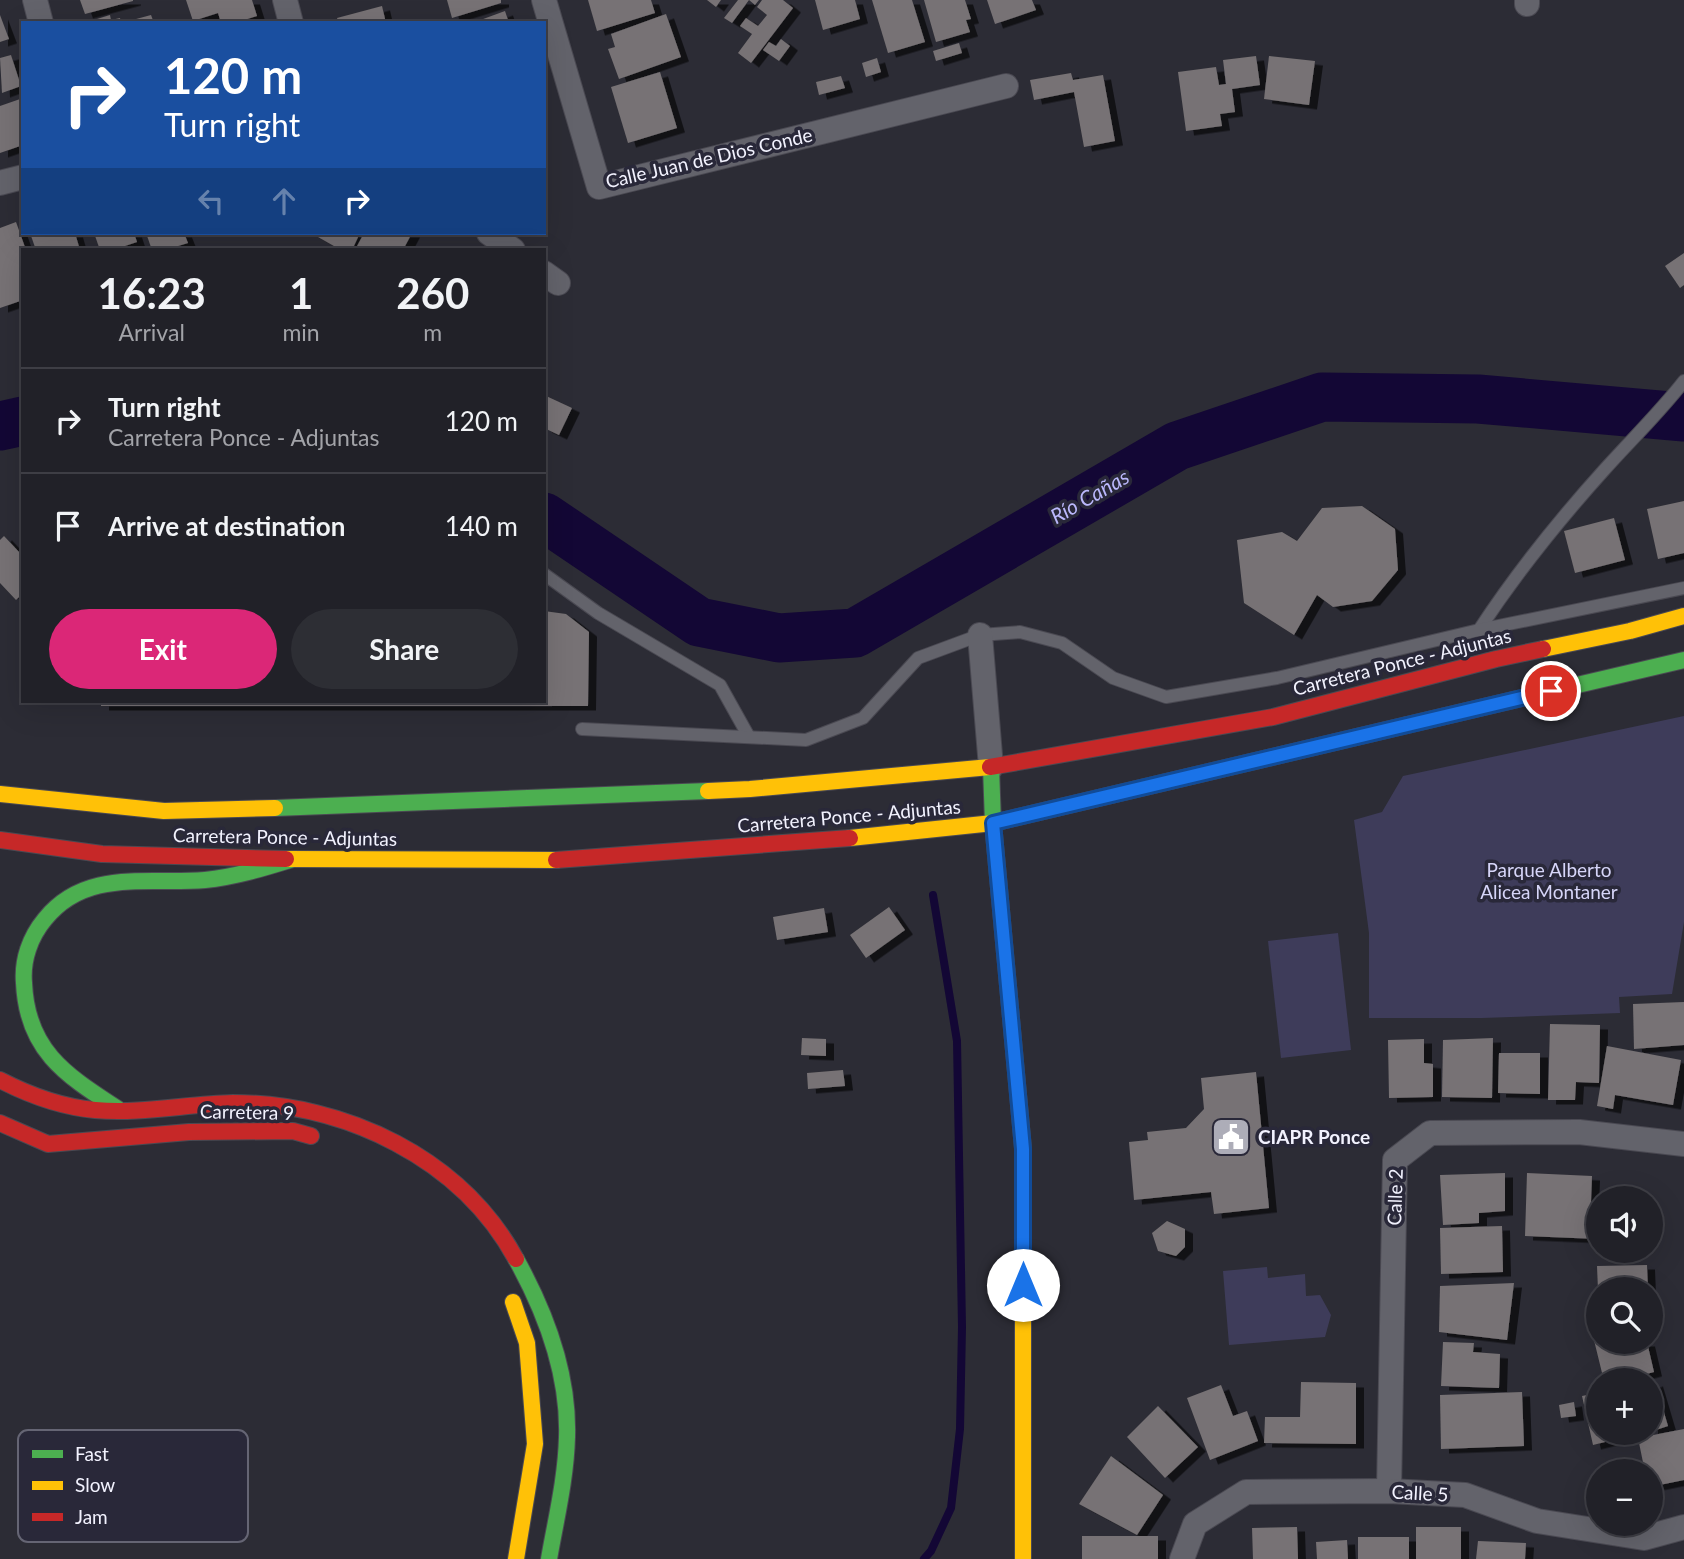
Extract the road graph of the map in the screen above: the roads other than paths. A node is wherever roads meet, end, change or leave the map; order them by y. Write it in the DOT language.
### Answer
graph roads {
  1 [pos="35,0"];
  2 [pos="285,0"];
  3 [pos="544,0"];
  4 [pos="40,21"];
  5 [pos="290,21"];
  6 [pos="1006,86"];
  7 [pos="21,178"];
  8 [pos="0,183"];
  9 [pos="492,235"];
  10 [pos="510,248"];
  11 [pos="1684,381"];
  12 [pos="546,575"];
  13 [pos="1684,589"];
  14 [pos="1684,616"];
  15 [pos="1479,630"];
  16 [pos="979,635"];
  17 [pos="1684,660"];
  18 [pos="582,729"];
  19 [pos="749,737"];
  20 [pos="991,767"];
  21 [pos="0,793"];
  22 [pos="993,823"];
  23 [pos="0,840"];
  24 [pos="293,859"];
  25 [pos="0,1080"];
  26 [pos="120,1110"];
  27 [pos="0,1123"];
  28 [pos="333,1141"];
  29 [pos="1684,1144"];
  30 [pos="504,1284"];
  31 [pos="1389,1491"];
  32 [pos="1684,1527"];
  33 [pos="517,1553"];
  34 [pos="550,1558"];
  35 [pos="1023,1559"];
  36 [pos="1182,1559"];
  1 -- 4 [label="street"];
  2 -- 5 [label="street"];
  3 -- 6 [label="street, Calle Juan de Dios Conde"];
  7 -- 8 [label="street"];
  9 -- 10 [label="street"];
  11 -- 15 [label="lane"];
  12 -- 19 [label="lane"];
  13 -- 15 [label="lane"];
  14 -- 20 [label="main road, Carretera Ponce - Adjuntas"];
  15 -- 16 [label="lane"];
  16 -- 19 [label="lane"];
  16 -- 20 [label="street"];
  17 -- 22 [label="main road, Carretera Ponce - Adjuntas"];
  18 -- 19 [label="lane"];
  20 -- 21 [label="main road, Carretera Ponce - Adjuntas"];
  20 -- 22 [label="main road"];
  22 -- 24 [label="main road, Carretera Ponce - Adjuntas"];
  22 -- 35 [label="main road"];
  23 -- 24 [label="main road, Carretera Ponce - Adjuntas"];
  24 -- 26 [label="main road"];
  25 -- 26 [label="main road"];
  26 -- 34 [label="main road"];
  27 -- 28 [label="main road, Carretera 9"];
  29 -- 31 [label="street, Calle 2"];
  30 -- 33 [label="main road"];
  31 -- 32 [label="street, Calle 5"];
  31 -- 36 [label="street, Calle 5"];
}
